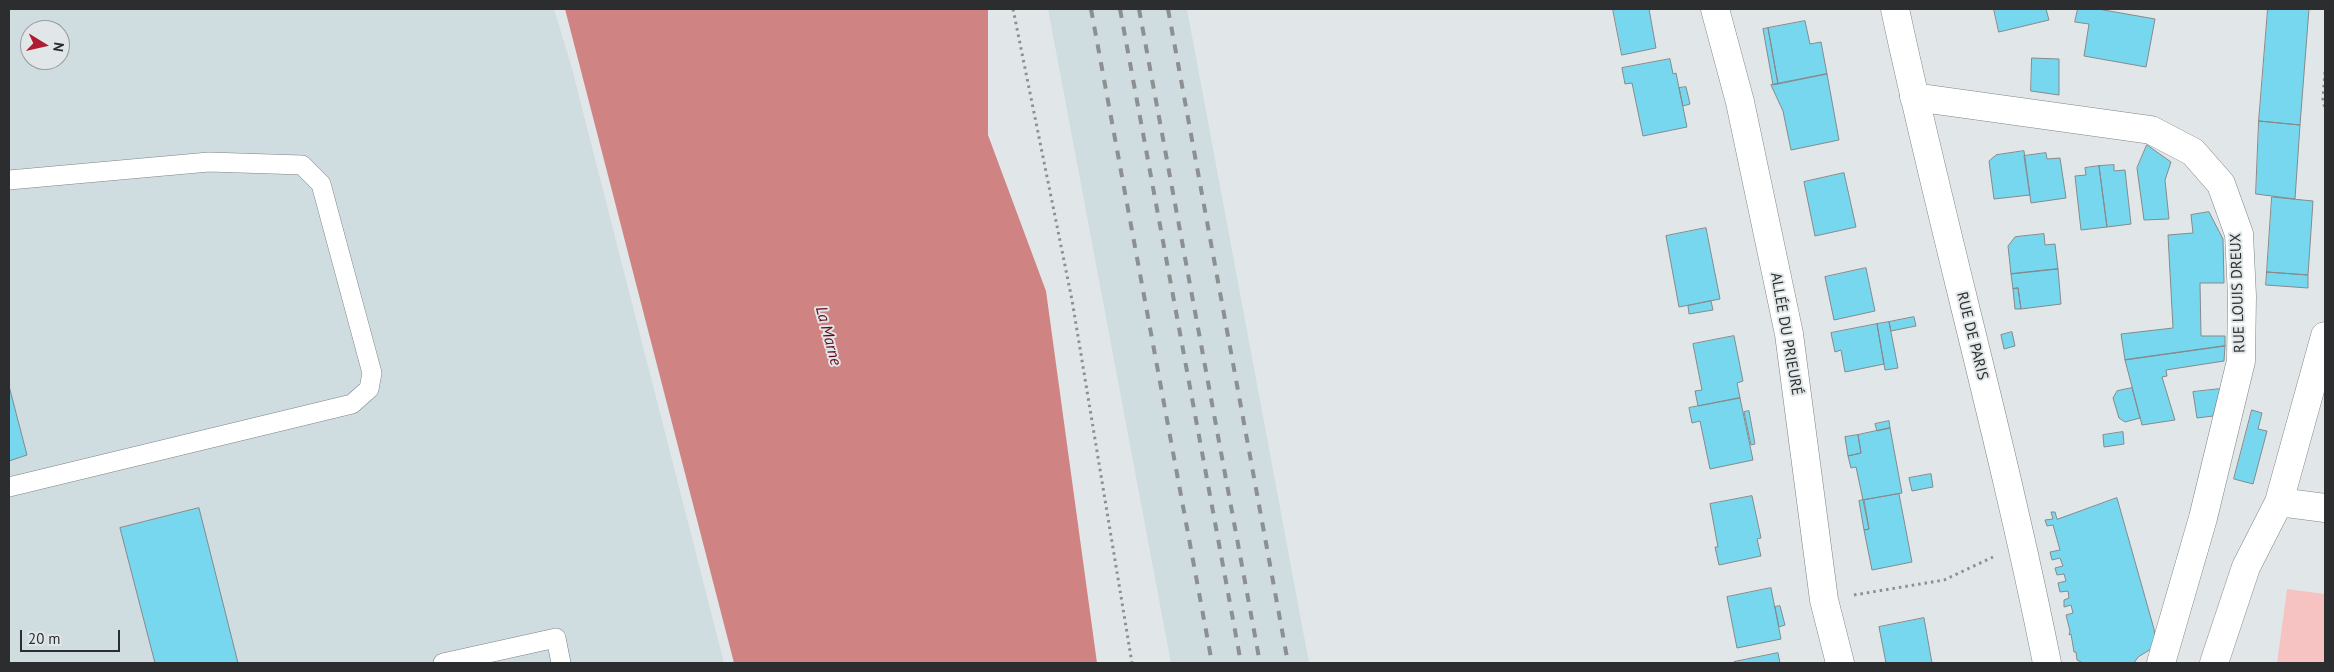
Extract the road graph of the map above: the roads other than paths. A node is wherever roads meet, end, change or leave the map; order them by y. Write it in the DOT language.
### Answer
graph roads {
  1 [pos="1715,9"];
  2 [pos="1895,9"];
  3 [pos="1914,97"];
  4 [pos="9,180"];
  5 [pos="2325,336"];
  6 [pos="9,487"];
  7 [pos="2279,502"];
  8 [pos="2325,508"];
  9 [pos="443,663"];
  10 [pos="561,663"];
  11 [pos="1840,663"];
  12 [pos="2047,663"];
  13 [pos="2161,663"];
  14 [pos="2214,663"];
  1 -- 11 [label="street, ALLÉE DU PRIEURÉ"];
  2 -- 3 [label="street, RUE DE PARIS"];
  3 -- 12 [label="street, RUE DE PARIS"];
  3 -- 13 [label="street, RUE LOUIS DREUX"];
  4 -- 6 [label="lane"];
  5 -- 7 [label="street"];
  7 -- 8 [label="street"];
  7 -- 14 [label="street"];
  9 -- 10 [label="lane"];
}
